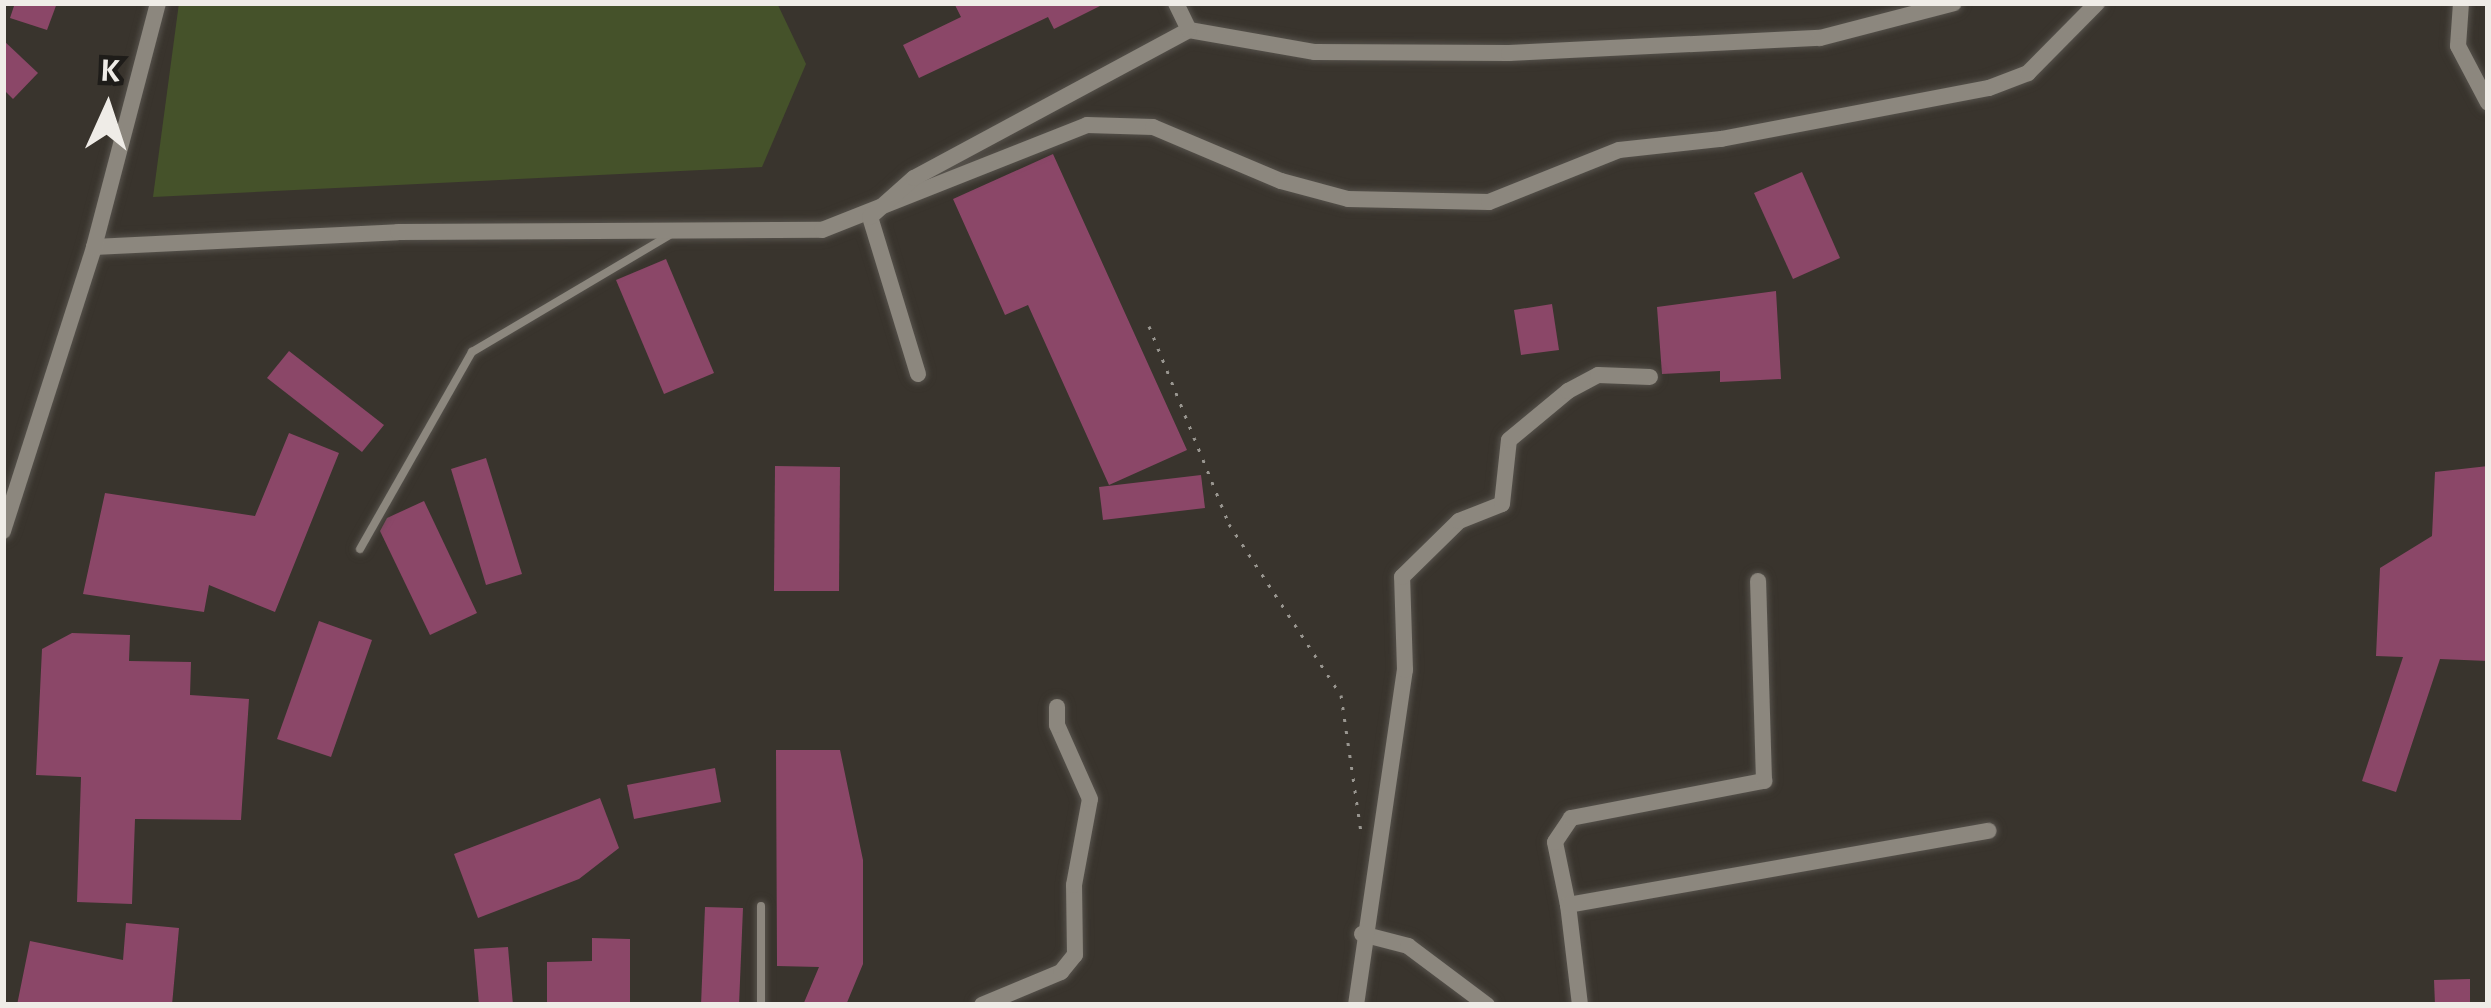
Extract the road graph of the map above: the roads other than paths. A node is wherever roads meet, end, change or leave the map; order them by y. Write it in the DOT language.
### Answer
graph roads {
  1 [pos="158,3"];
  2 [pos="1176,3"];
  3 [pos="1954,3"];
  4 [pos="2097,3"];
  5 [pos="2461,3"];
  6 [pos="1189,30"];
  7 [pos="2488,103"];
  8 [pos="870,218"];
  9 [pos="680,230"];
  10 [pos="94,247"];
  11 [pos="918,374"];
  12 [pos="1650,377"];
  13 [pos="3,531"];
  14 [pos="360,549"];
  15 [pos="1758,581"];
  16 [pos="1058,707"];
  17 [pos="1989,831"];
  18 [pos="1568,905"];
  19 [pos="761,906"];
  20 [pos="1361,934"];
  21 [pos="761,1005"];
  22 [pos="982,1005"];
  23 [pos="1356,1005"];
  24 [pos="1486,1005"];
  25 [pos="1580,1005"];
  1 -- 10 [label="street"];
  2 -- 6 [label="street"];
  3 -- 6 [label="street"];
  4 -- 8 [label="street"];
  5 -- 7 [label="street"];
  6 -- 8 [label="street"];
  8 -- 9 [label="street"];
  8 -- 11 [label="street"];
  9 -- 10 [label="street"];
  9 -- 14 [label="lane"];
  10 -- 13 [label="street"];
  12 -- 20 [label="street"];
  15 -- 18 [label="street"];
  16 -- 22 [label="street"];
  17 -- 18 [label="street"];
  18 -- 25 [label="street"];
  19 -- 21 [label="lane"];
  20 -- 23 [label="street"];
  20 -- 24 [label="street"];
}
